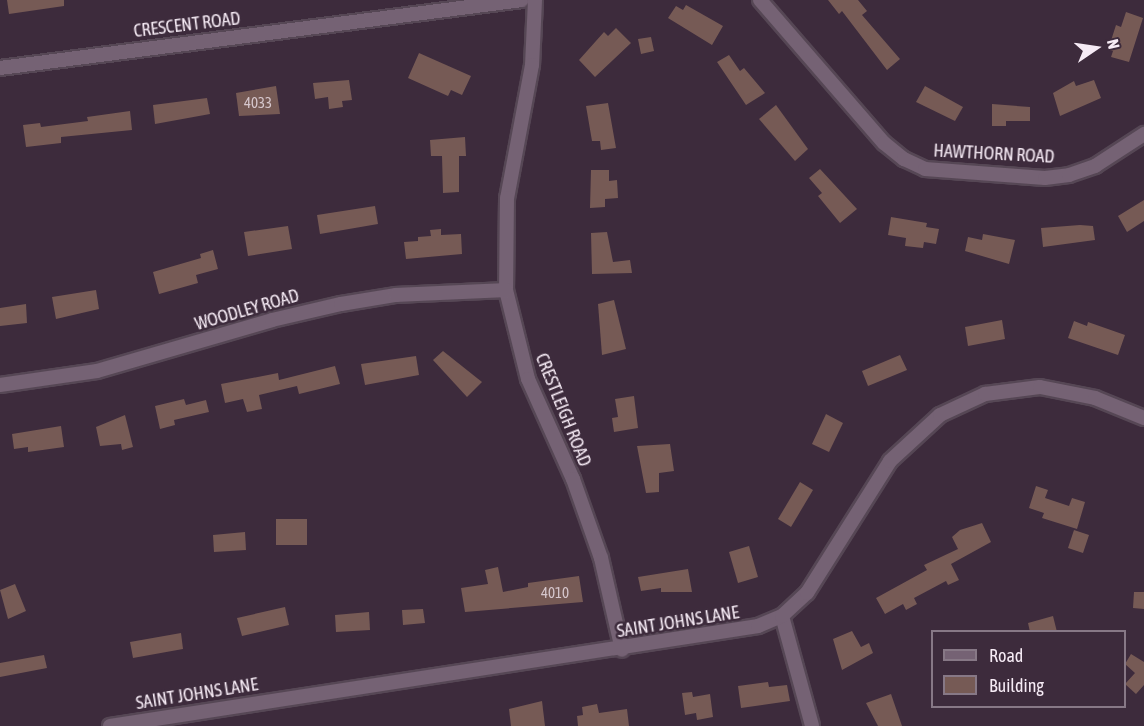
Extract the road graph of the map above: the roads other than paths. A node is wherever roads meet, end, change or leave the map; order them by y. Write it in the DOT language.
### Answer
graph roads {
  1 [pos="522,0"];
  2 [pos="535,0"];
  3 [pos="760,0"];
  4 [pos="0,68"];
  5 [pos="1144,134"];
  6 [pos="506,290"];
  7 [pos="0,385"];
  8 [pos="1144,418"];
  9 [pos="782,616"];
  10 [pos="622,650"];
  11 [pos="110,726"];
  12 [pos="812,726"];
  1 -- 4 [label="street, CRESCENT ROAD"];
  2 -- 6 [label="street, CRESTLEIGH ROAD"];
  3 -- 5 [label="street, HAWTHORN ROAD"];
  6 -- 7 [label="street, WOODLEY ROAD"];
  6 -- 10 [label="street, CRESTLEIGH ROAD"];
  8 -- 9 [label="street, SAINT JOHNS LANE"];
  9 -- 10 [label="street, SAINT JOHNS LANE"];
  9 -- 12 [label="street"];
  10 -- 11 [label="street, SAINT JOHNS LANE"];
}
